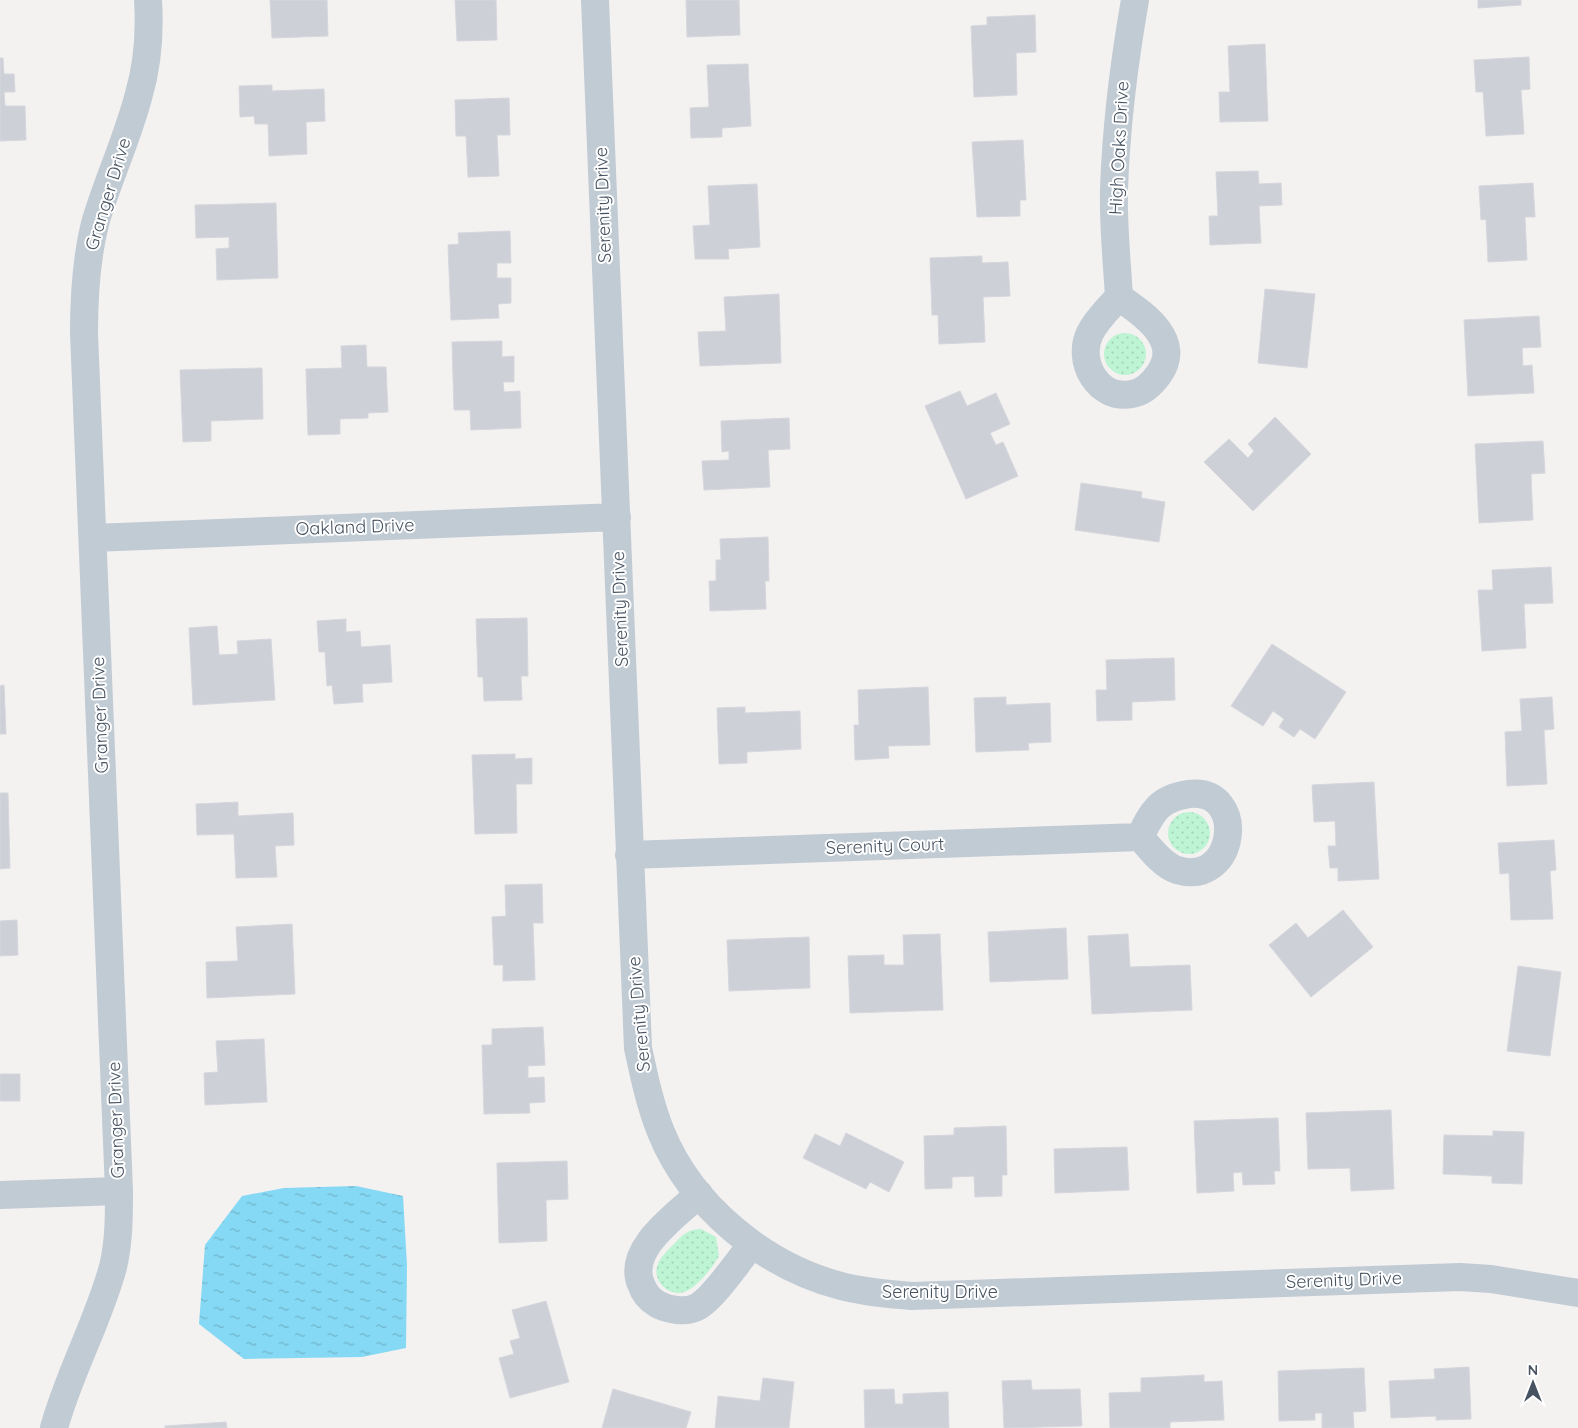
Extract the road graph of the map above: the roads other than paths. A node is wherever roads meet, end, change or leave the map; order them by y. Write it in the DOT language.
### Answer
graph roads {
  1 [pos="148,0"];
  2 [pos="595,0"];
  3 [pos="1135,0"];
  4 [pos="1119,297"];
  5 [pos="616,517"];
  6 [pos="93,538"];
  7 [pos="1140,836"];
  8 [pos="629,855"];
  9 [pos="119,1191"];
  10 [pos="699,1194"];
  11 [pos="0,1195"];
  12 [pos="752,1244"];
  13 [pos="1578,1293"];
  14 [pos="54,1428"];
  1 -- 6 [label="street, Granger Drive"];
  2 -- 5 [label="street, Serenity Drive"];
  3 -- 4 [label="street, High Oaks Drive"];
  5 -- 6 [label="street, Oakland Drive"];
  5 -- 8 [label="street, Serenity Drive"];
  6 -- 9 [label="street, Granger Drive"];
  7 -- 8 [label="street, Serenity Court"];
  8 -- 10 [label="street, Serenity Drive"];
  9 -- 11 [label="street"];
  9 -- 14 [label="street, Granger Drive"];
  10 -- 12 [label="street, Serenity Drive"];
  10 -- 12 [label="street"];
  12 -- 13 [label="street, Serenity Drive"];
}
